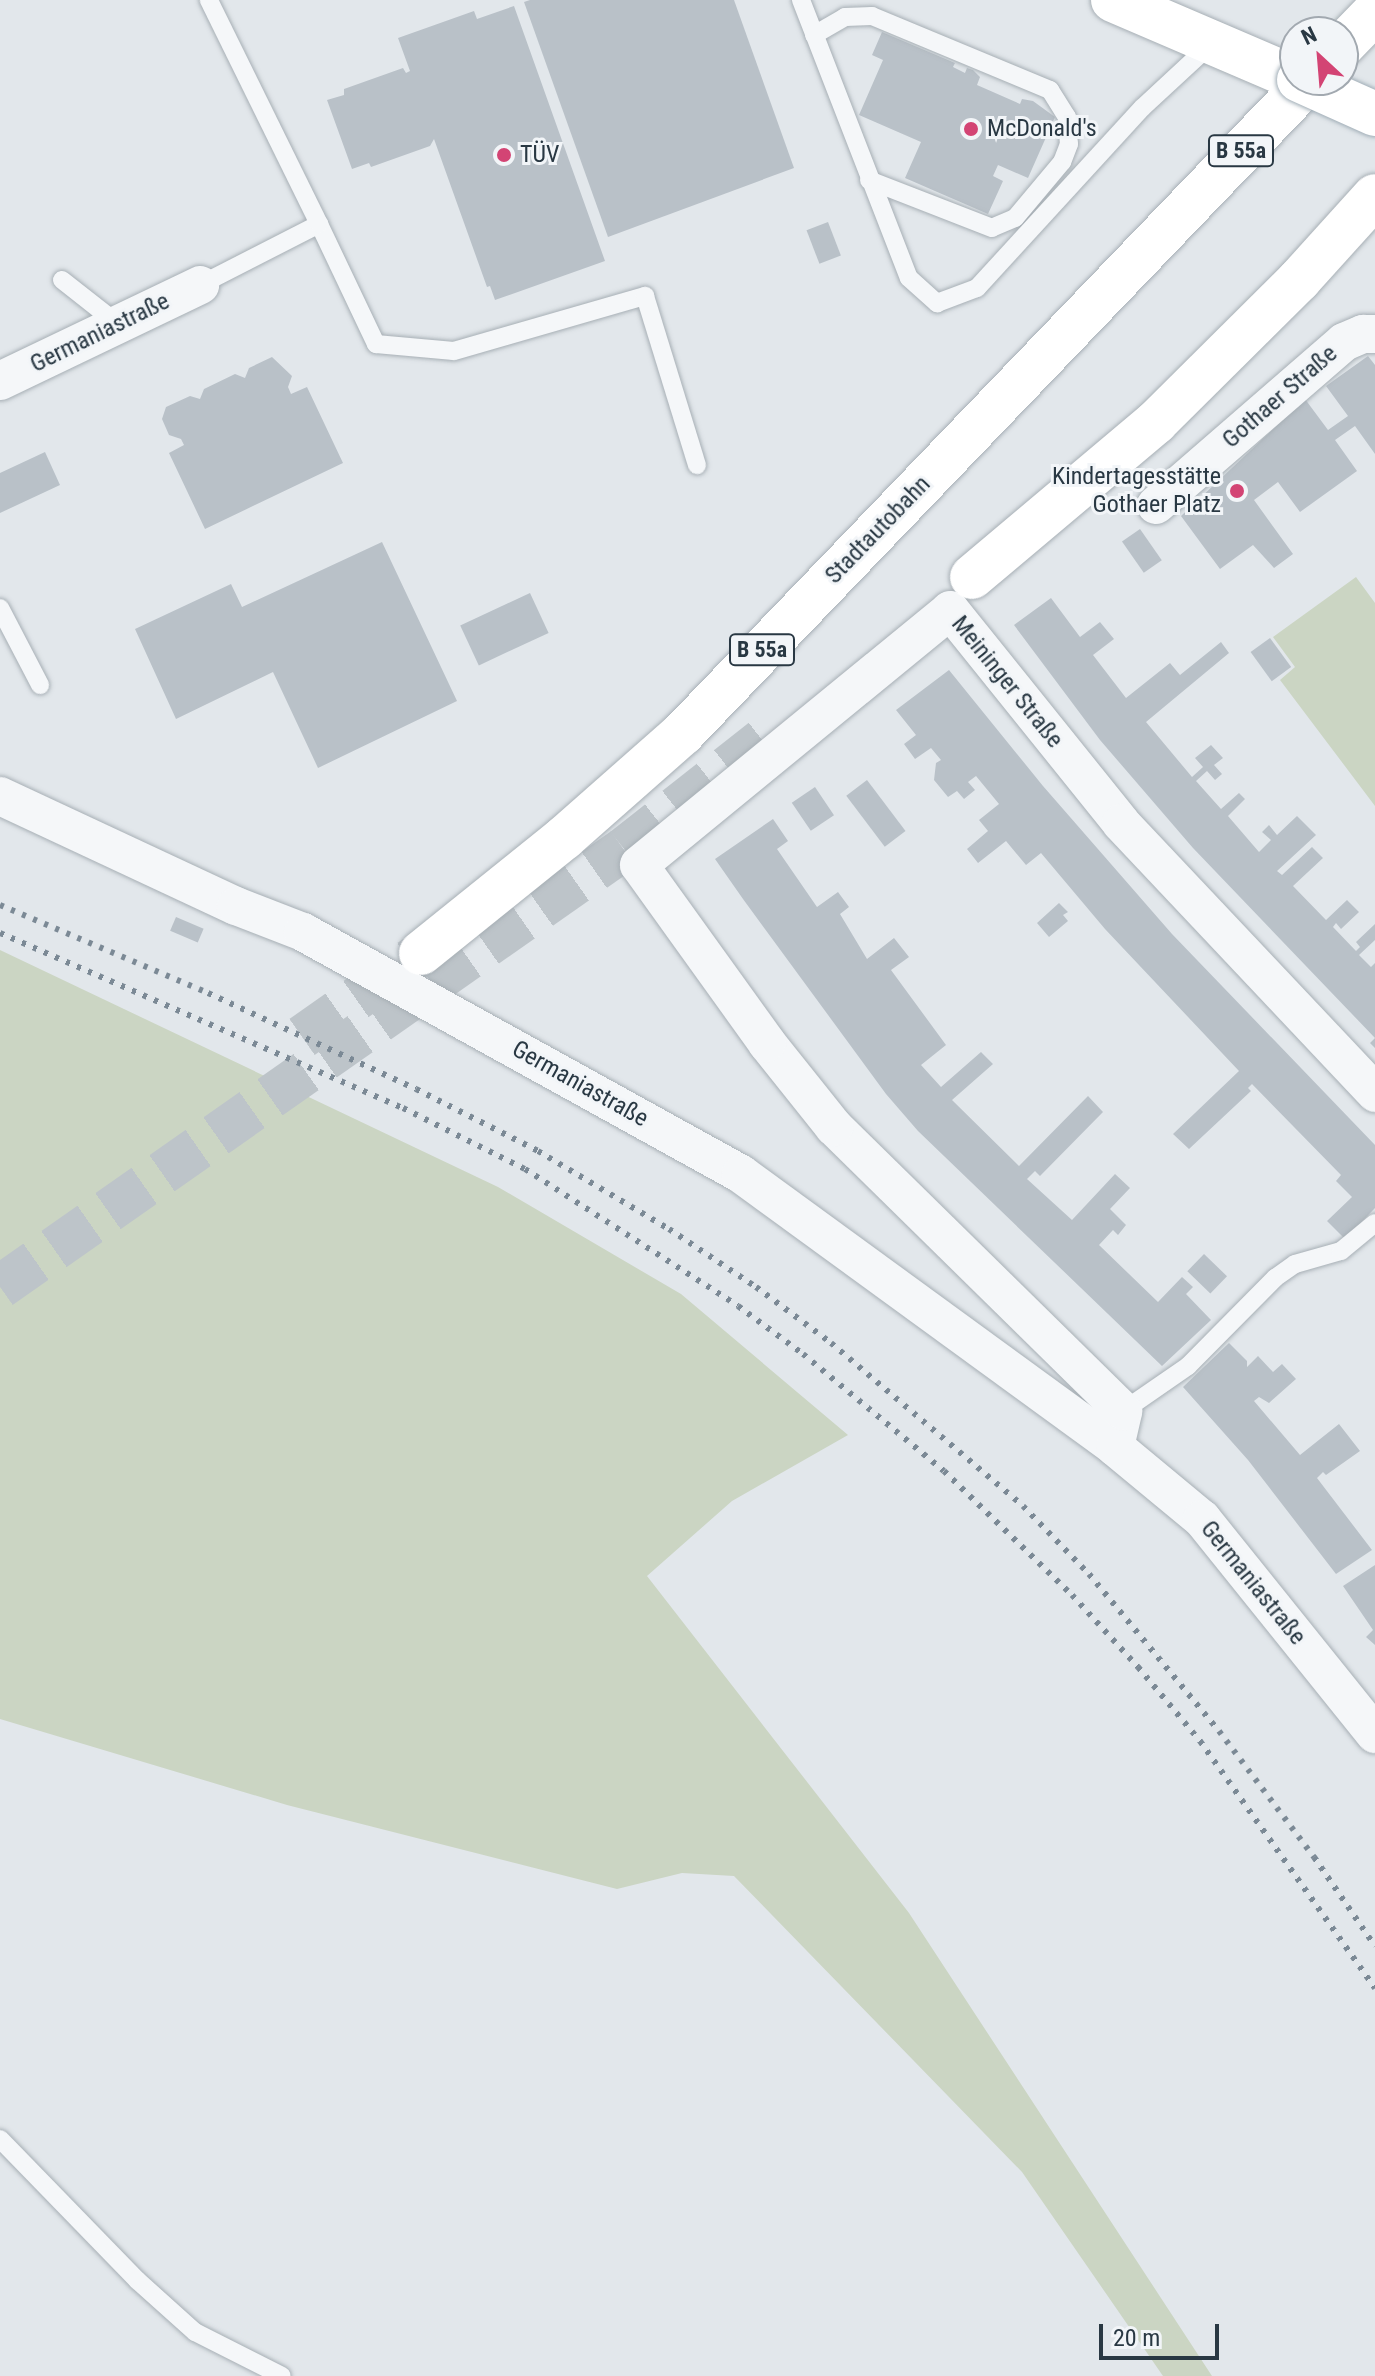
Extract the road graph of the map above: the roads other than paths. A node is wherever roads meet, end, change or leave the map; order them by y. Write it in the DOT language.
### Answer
graph roads {
  1 [pos="209,0"];
  2 [pos="801,0"];
  3 [pos="1113,0"];
  4 [pos="1375,12"];
  5 [pos="1359,28"];
  6 [pos="814,35"];
  7 [pos="1228,48"];
  8 [pos="1279,71"];
  9 [pos="1295,96"];
  10 [pos="1335,96"];
  11 [pos="1375,114"];
  12 [pos="869,180"];
  13 [pos="1375,196"];
  14 [pos="319,224"];
  15 [pos="62,280"];
  16 [pos="200,285"];
  17 [pos="118,324"];
  18 [pos="1375,334"];
  19 [pos="0,381"];
  20 [pos="697,465"];
  21 [pos="1156,505"];
  22 [pos="972,577"];
  23 [pos="0,608"];
  24 [pos="40,685"];
  25 [pos="0,796"];
  26 [pos="676,912"];
  27 [pos="421,953"];
  28 [pos="1375,1093"];
  29 [pos="1375,1223"];
  30 [pos="1119,1429"];
  31 [pos="1375,1734"];
  32 [pos="0,2139"];
  33 [pos="282,2376"];
  1 -- 14 [label="lane"];
  2 -- 6 [label="lane"];
  3 -- 7 [label="main road"];
  4 -- 5 [label="main road"];
  6 -- 12 [label="lane"];
  6 -- 12 [label="lane"];
  7 -- 8 [label="main road"];
  7 -- 12 [label="lane"];
  9 -- 27 [label="main road, Stadtautobahn / B 55a"];
  10 -- 11 [label="main road, bridge"];
  13 -- 22 [label="main road"];
  14 -- 16 [label="lane"];
  14 -- 20 [label="lane"];
  15 -- 17 [label="lane"];
  16 -- 17 [label="street, Germaniastraße"];
  17 -- 19 [label="street, Germaniastraße"];
  18 -- 21 [label="street, Gothaer Straße"];
  23 -- 24 [label="lane"];
  25 -- 30 [label="street, Germaniastraße"];
  26 -- 28 [label="street, Meininger Straße"];
  26 -- 30 [label="street, Germaniastraße"];
  29 -- 30 [label="lane"];
  30 -- 31 [label="street, Germaniastraße"];
  32 -- 33 [label="lane"];
}
